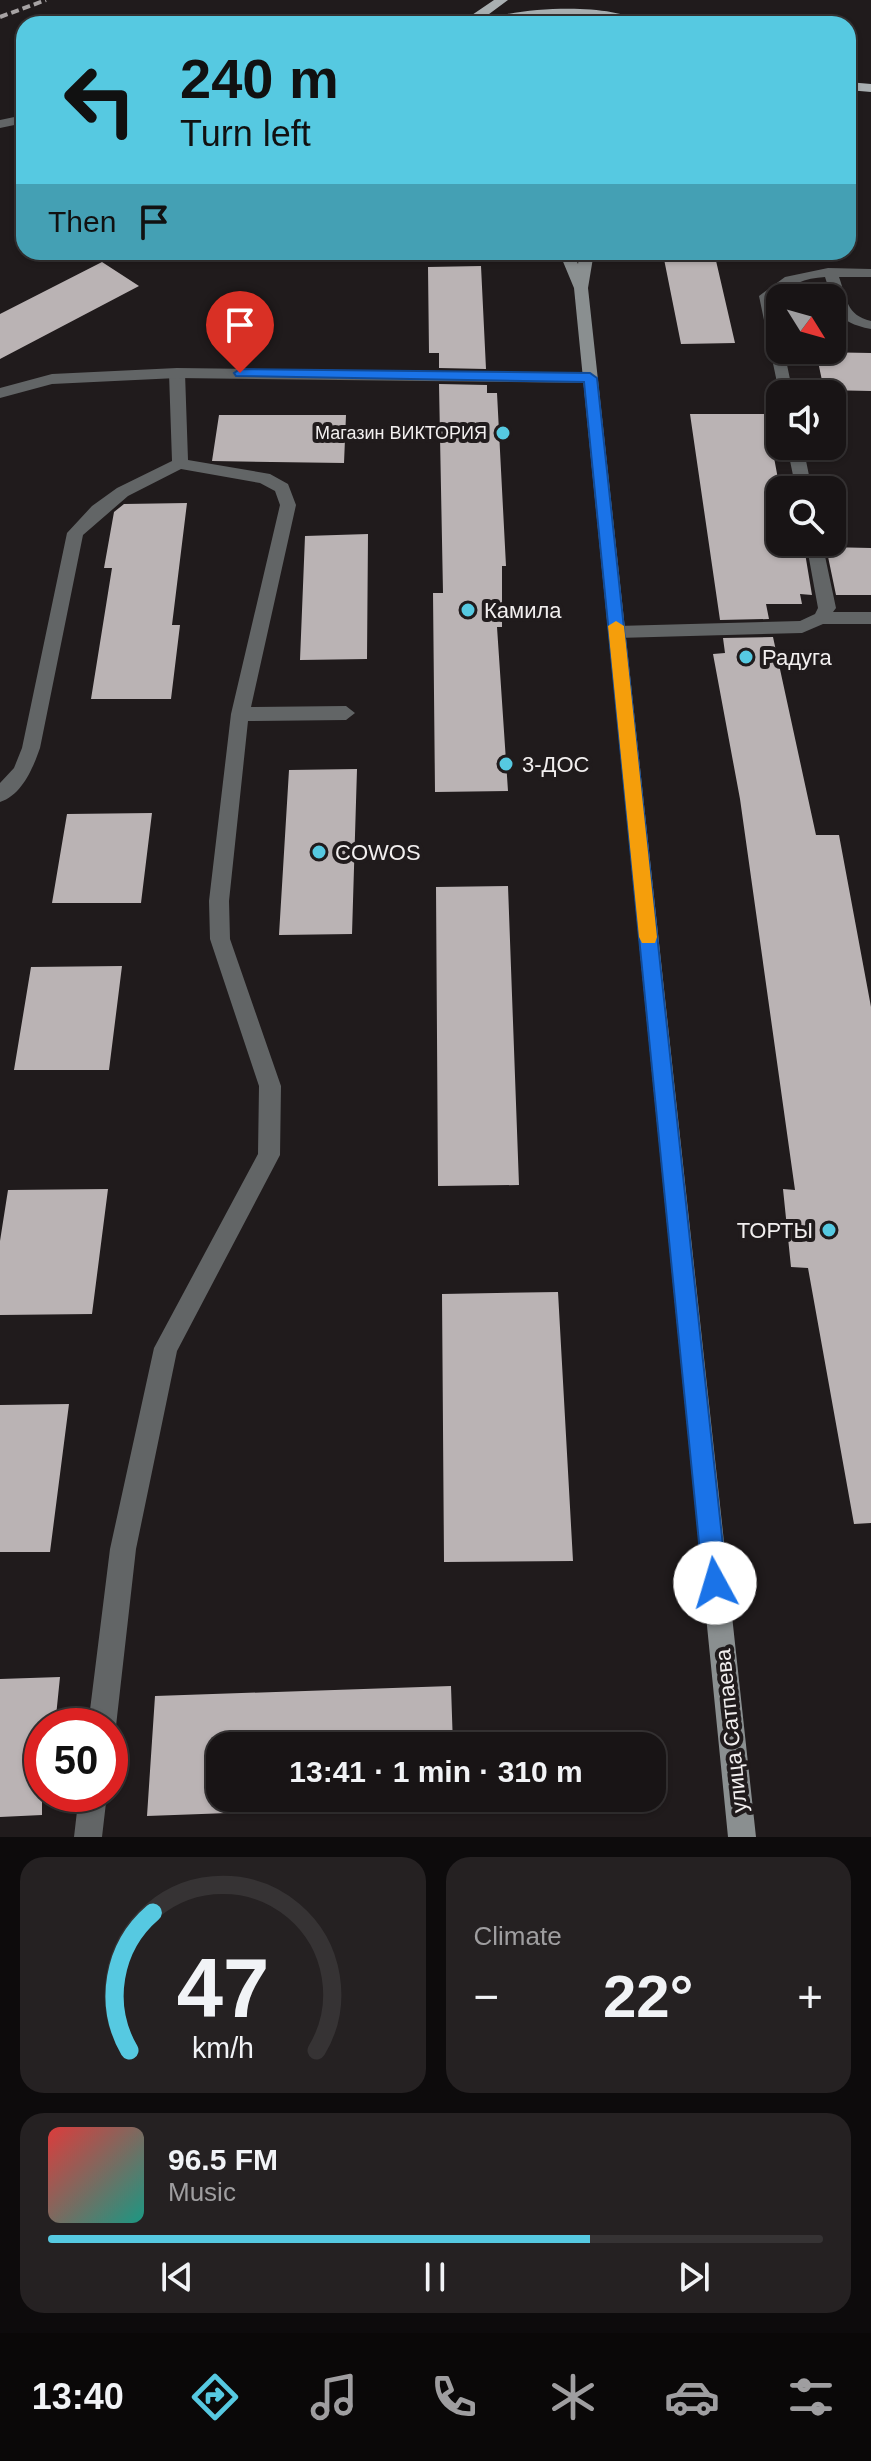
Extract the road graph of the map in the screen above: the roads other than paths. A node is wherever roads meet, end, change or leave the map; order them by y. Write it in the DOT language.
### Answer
graph roads {
  1 [pos="502,0"];
  2 [pos="607,3"];
  3 [pos="479,16"];
  4 [pos="521,16"];
  5 [pos="606,16"];
  6 [pos="628,16"];
  7 [pos="569,260"];
  8 [pos="586,260"];
  9 [pos="831,273"];
  10 [pos="871,273"];
  11 [pos="581,288"];
  12 [pos="871,325"];
  13 [pos="177,373"];
  14 [pos="590,378"];
  15 [pos="782,380"];
  16 [pos="0,393"];
  17 [pos="180,464"];
  18 [pos="817,556"];
  19 [pos="821,618"];
  20 [pos="871,618"];
  21 [pos="617,632"];
  22 [pos="346,713"];
  23 [pos="240,714"];
  24 [pos="0,795"];
  25 [pos="104,1708"];
  26 [pos="91,1812"];
  27 [pos="88,1837"];
  28 [pos="742,1837"];
  1 -- 3 [label="main road"];
  2 -- 6 [label="main road"];
  4 -- 5 [label="main road"];
  7 -- 11 [label="main road"];
  8 -- 11 [label="main road"];
  9 -- 10 [label="street"];
  9 -- 12 [label="street"];
  9 -- 15 [label="street"];
  11 -- 14 [label="main road, улица Сатпаева"];
  13 -- 14 [label="street"];
  13 -- 16 [label="street"];
  13 -- 17 [label="street"];
  14 -- 21 [label="main road, улица Сатпаева"];
  17 -- 23 [label="street"];
  17 -- 24 [label="street"];
  18 -- 19 [label="street"];
  19 -- 20 [label="street"];
  19 -- 21 [label="street"];
  21 -- 28 [label="main road, улица Сатпаева"];
  22 -- 23 [label="street"];
  23 -- 25 [label="street"];
  26 -- 27 [label="street"];
}
